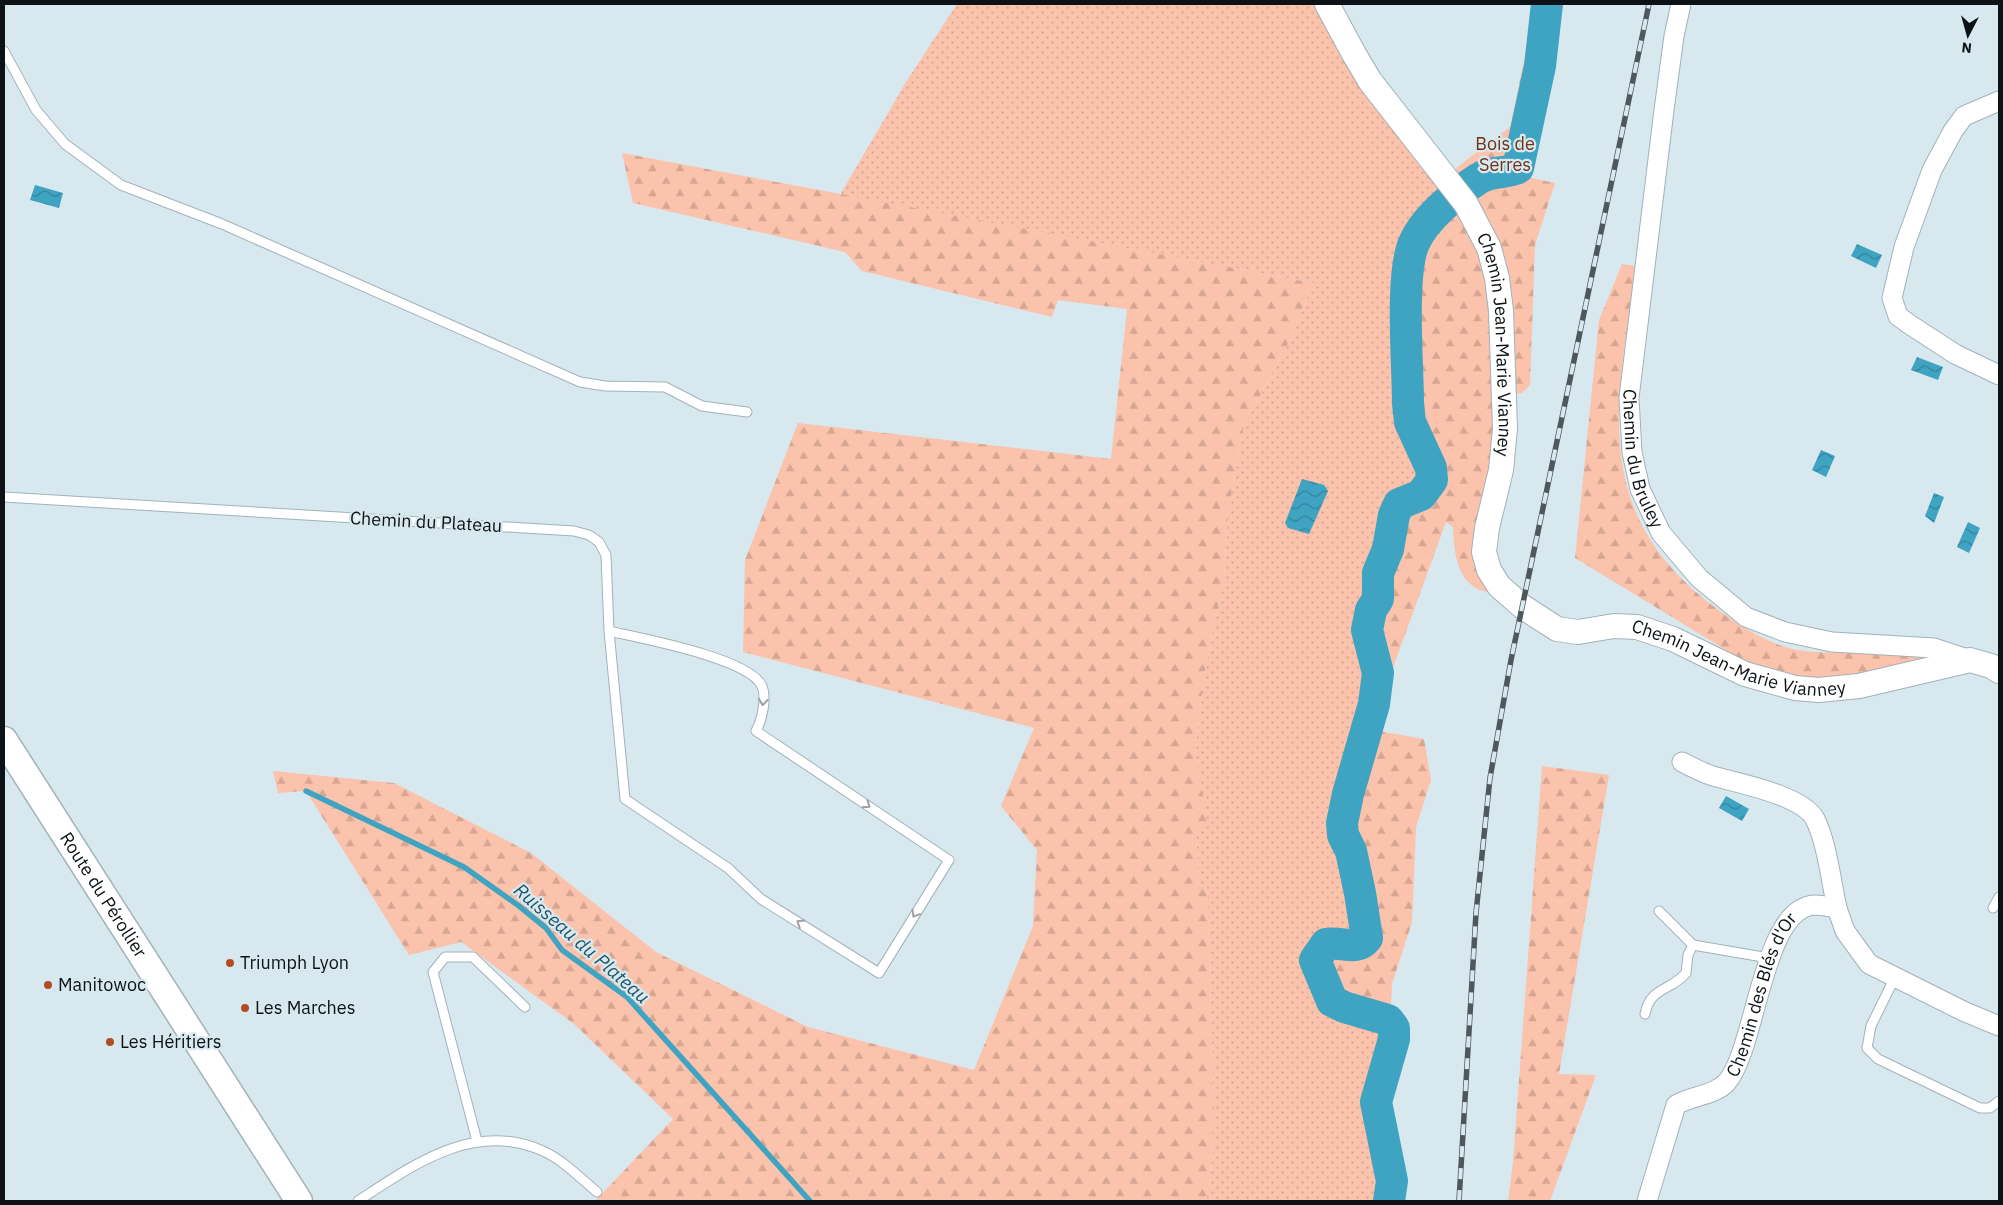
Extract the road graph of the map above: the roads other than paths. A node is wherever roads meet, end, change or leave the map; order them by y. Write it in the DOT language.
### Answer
graph roads {
  1 [pos="1327,4"];
  2 [pos="1681,4"];
  3 [pos="4,51"];
  4 [pos="1999,101"];
  5 [pos="1999,375"];
  6 [pos="747,412"];
  7 [pos="4,497"];
  8 [pos="609,631"];
  9 [pos="1970,660"];
  10 [pos="1999,671"];
  11 [pos="4,740"];
  12 [pos="1682,762"];
  13 [pos="1999,897"];
  14 [pos="1837,908"];
  15 [pos="1993,908"];
  16 [pos="1659,910"];
  17 [pos="1693,945"];
  18 [pos="1769,958"];
  19 [pos="1895,977"];
  20 [pos="525,1007"];
  21 [pos="1645,1014"];
  22 [pos="1999,1026"];
  23 [pos="1999,1101"];
  24 [pos="478,1141"];
  25 [pos="596,1192"];
  26 [pos="299,1201"];
  27 [pos="358,1201"];
  28 [pos="1647,1201"];
  1 -- 9 [label="street, Chemin Jean-Marie Vianney"];
  2 -- 9 [label="street, Chemin du Bruley"];
  3 -- 6 [label="lane"];
  4 -- 5 [label="street"];
  7 -- 8 [label="lane, Chemin du Plateau"];
  8 -- 8 [label="lane, Chemin du Plateau, one-way"];
  9 -- 10 [label="street, Chemin du Bruley"];
  11 -- 26 [label="main road, Route du Pérollier"];
  12 -- 14 [label="street"];
  13 -- 15 [label="lane"];
  14 -- 18 [label="street, Chemin des Blés d'Or"];
  14 -- 19 [label="street"];
  16 -- 17 [label="lane"];
  17 -- 18 [label="lane"];
  17 -- 21 [label="lane"];
  18 -- 28 [label="street, Chemin des Blés d'Or"];
  19 -- 22 [label="street"];
  19 -- 23 [label="lane"];
  20 -- 24 [label="lane"];
  24 -- 25 [label="lane"];
  24 -- 27 [label="lane"];
}
